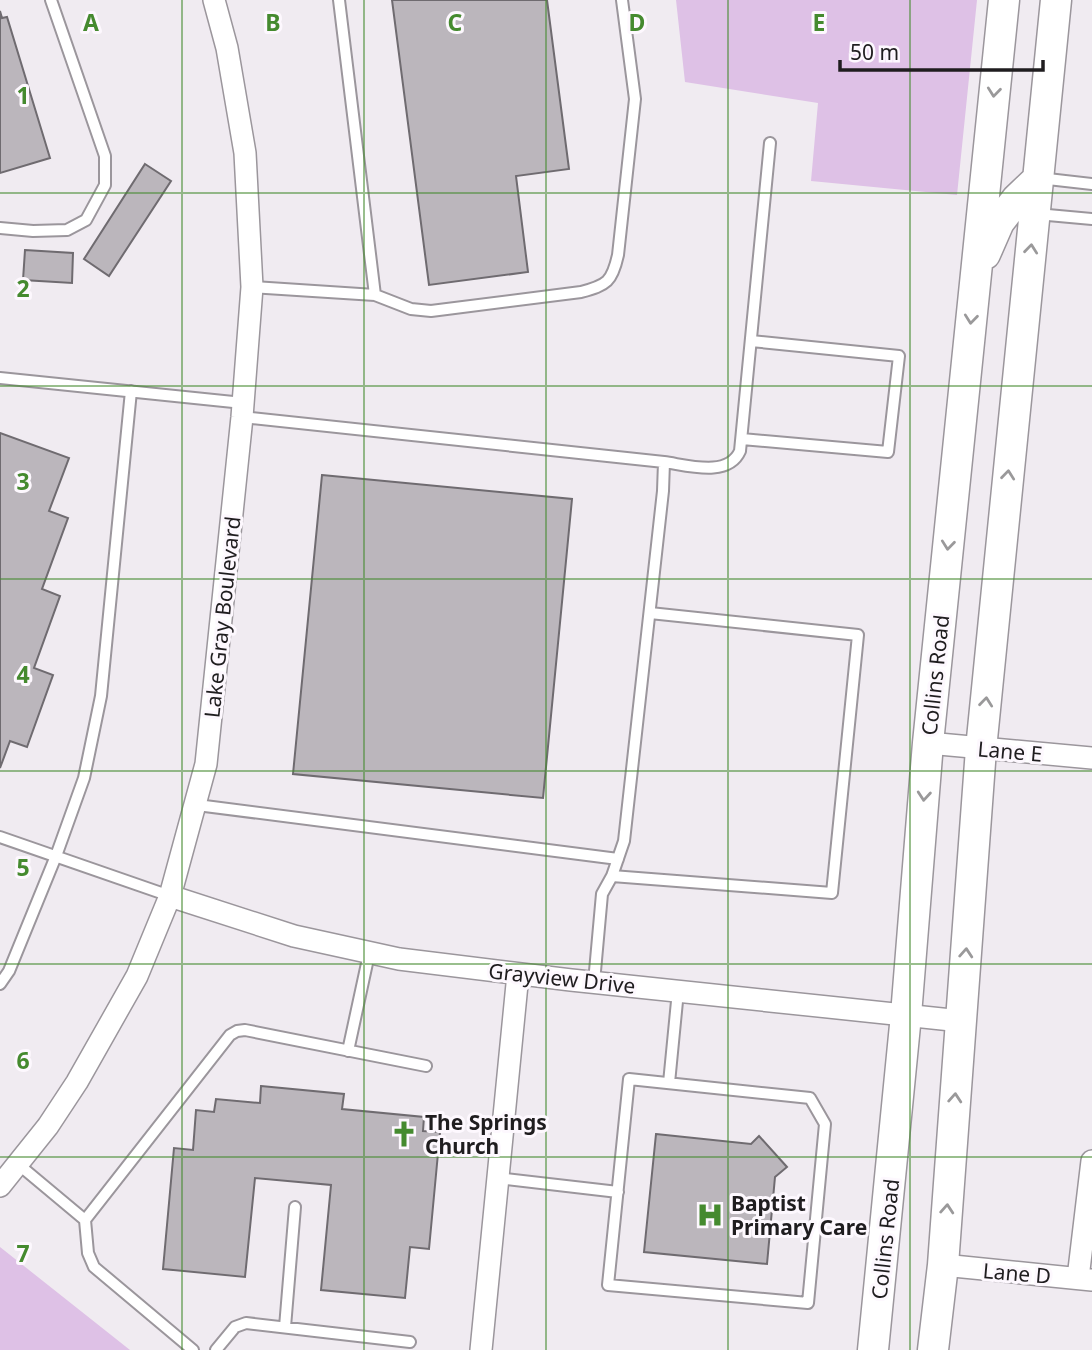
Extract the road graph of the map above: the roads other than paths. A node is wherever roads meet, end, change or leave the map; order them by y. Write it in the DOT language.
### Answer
graph roads {
  1 [pos="51,0"];
  2 [pos="214,0"];
  3 [pos="339,0"];
  4 [pos="622,0"];
  5 [pos="1004,0"];
  6 [pos="1056,0"];
  7 [pos="770,143"];
  8 [pos="1039,178"];
  9 [pos="1092,184"];
  10 [pos="1034,214"];
  11 [pos="1092,219"];
  12 [pos="0,228"];
  13 [pos="976,275"];
  14 [pos="252,287"];
  15 [pos="375,295"];
  16 [pos="751,341"];
  17 [pos="0,378"];
  18 [pos="131,391"];
  19 [pos="242,410"];
  20 [pos="742,439"];
  21 [pos="664,462"];
  22 [pos="650,612"];
  23 [pos="928,743"];
  24 [pos="981,749"];
  25 [pos="1092,758"];
  26 [pos="197,805"];
  27 [pos="0,837"];
  28 [pos="56,856"];
  29 [pos="618,859"];
  30 [pos="612,876"];
  31 [pos="170,896"];
  32 [pos="369,954"];
  33 [pos="519,974"];
  34 [pos="594,982"];
  35 [pos="0,984"];
  36 [pos="678,991"];
  37 [pos="906,1015"];
  38 [pos="961,1021"];
  39 [pos="348,1051"];
  40 [pos="426,1066"];
  41 [pos="669,1083"];
  42 [pos="1092,1161"];
  43 [pos="18,1164"];
  44 [pos="497,1178"];
  45 [pos="0,1185"];
  46 [pos="618,1192"];
  47 [pos="295,1207"];
  48 [pos="85,1220"];
  49 [pos="943,1265"];
  50 [pos="1085,1279"];
  51 [pos="285,1327"];
  52 [pos="410,1342"];
  53 [pos="193,1350"];
  54 [pos="216,1350"];
  55 [pos="481,1350"];
  56 [pos="873,1350"];
  57 [pos="933,1350"];
  1 -- 12 [label="lane"];
  2 -- 14 [label="street, Lake Gray Boulevard"];
  3 -- 15 [label="lane"];
  4 -- 15 [label="lane"];
  5 -- 13 [label="main road, Collins Road, one-way"];
  6 -- 8 [label="main road"];
  7 -- 16 [label="lane"];
  8 -- 9 [label="lane"];
  8 -- 10 [label="main road"];
  8 -- 13 [label="main road"];
  10 -- 11 [label="lane"];
  24 -- 10 [label="main road, one-way"];
  13 -- 23 [label="main road, Collins Road, one-way"];
  14 -- 15 [label="lane"];
  14 -- 19 [label="street, Lake Gray Boulevard"];
  16 -- 20 [label="lane"];
  16 -- 20 [label="lane"];
  17 -- 18 [label="lane"];
  18 -- 19 [label="lane"];
  18 -- 28 [label="lane"];
  19 -- 21 [label="lane"];
  19 -- 26 [label="street, Lake Gray Boulevard"];
  20 -- 21 [label="lane"];
  21 -- 22 [label="lane"];
  22 -- 29 [label="lane"];
  22 -- 30 [label="lane"];
  23 -- 24 [label="street, Lane E"];
  23 -- 37 [label="main road, Collins Road, one-way"];
  24 -- 25 [label="street, Lane E"];
  38 -- 24 [label="main road, one-way"];
  26 -- 29 [label="lane"];
  26 -- 31 [label="street, Lake Gray Boulevard"];
  27 -- 28 [label="lane"];
  28 -- 31 [label="lane"];
  28 -- 35 [label="lane"];
  29 -- 30 [label="lane"];
  30 -- 34 [label="lane"];
  31 -- 32 [label="street, Grayview Drive"];
  31 -- 43 [label="street, Lake Gray Boulevard"];
  32 -- 33 [label="street, Grayview Drive"];
  32 -- 39 [label="lane"];
  33 -- 34 [label="street, Grayview Drive"];
  33 -- 44 [label="street"];
  34 -- 36 [label="street, Grayview Drive"];
  36 -- 37 [label="street, Grayview Drive"];
  36 -- 41 [label="lane"];
  37 -- 38 [label="street, Grayview Drive"];
  37 -- 56 [label="main road, Collins Road"];
  49 -- 38 [label="main road, one-way"];
  39 -- 40 [label="lane"];
  39 -- 48 [label="lane"];
  41 -- 46 [label="lane"];
  41 -- 46 [label="lane"];
  42 -- 50 [label="street"];
  43 -- 45 [label="street, Lake Gray Boulevard"];
  43 -- 48 [label="lane"];
  44 -- 46 [label="lane"];
  44 -- 55 [label="street"];
  47 -- 51 [label="lane"];
  48 -- 53 [label="lane"];
  49 -- 50 [label="street, Lane D"];
  49 -- 57 [label="main road"];
  51 -- 52 [label="lane"];
  51 -- 54 [label="lane"];
}
